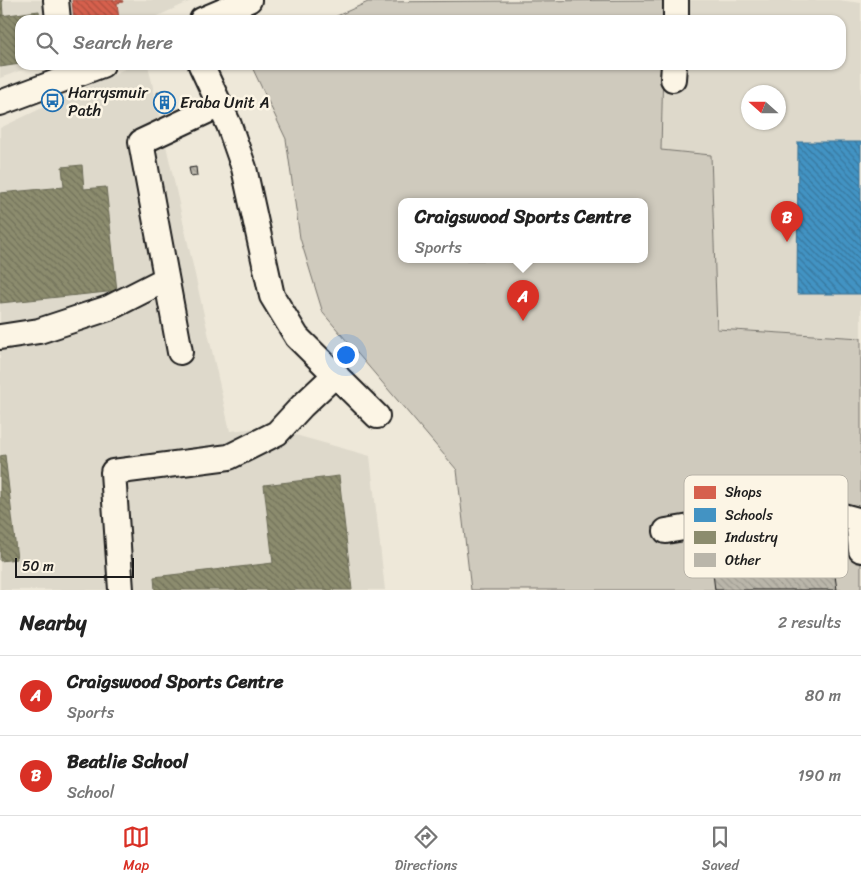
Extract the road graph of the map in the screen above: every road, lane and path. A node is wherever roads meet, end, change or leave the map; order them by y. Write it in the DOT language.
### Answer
graph roads {
  1 [pos="56,0"];
  2 [pos="246,0"];
  3 [pos="676,0"];
  4 [pos="58,15"];
  5 [pos="213,15"];
  6 [pos="676,15"];
  7 [pos="203,70"];
  8 [pos="63,72"];
  9 [pos="0,103"];
  10 [pos="220,105"];
  11 [pos="166,279"];
  12 [pos="0,337"];
  13 [pos="180,352"];
  14 [pos="336,374"];
  15 [pos="377,416"];
  16 [pos="848,517"];
  17 [pos="684,528"];
  18 [pos="666,531"];
  19 [pos="861,550"];
  20 [pos="121,590"];
  1 -- 4 [label="street"];
  2 -- 5 [label="street"];
  3 -- 6 [label="street"];
  7 -- 10 [label="street"];
  8 -- 9 [label="street"];
  10 -- 11 [label="street"];
  10 -- 14 [label="street"];
  11 -- 12 [label="street"];
  11 -- 13 [label="street"];
  14 -- 15 [label="street"];
  14 -- 20 [label="street"];
  16 -- 19 [label="street"];
  17 -- 18 [label="street"];
}
